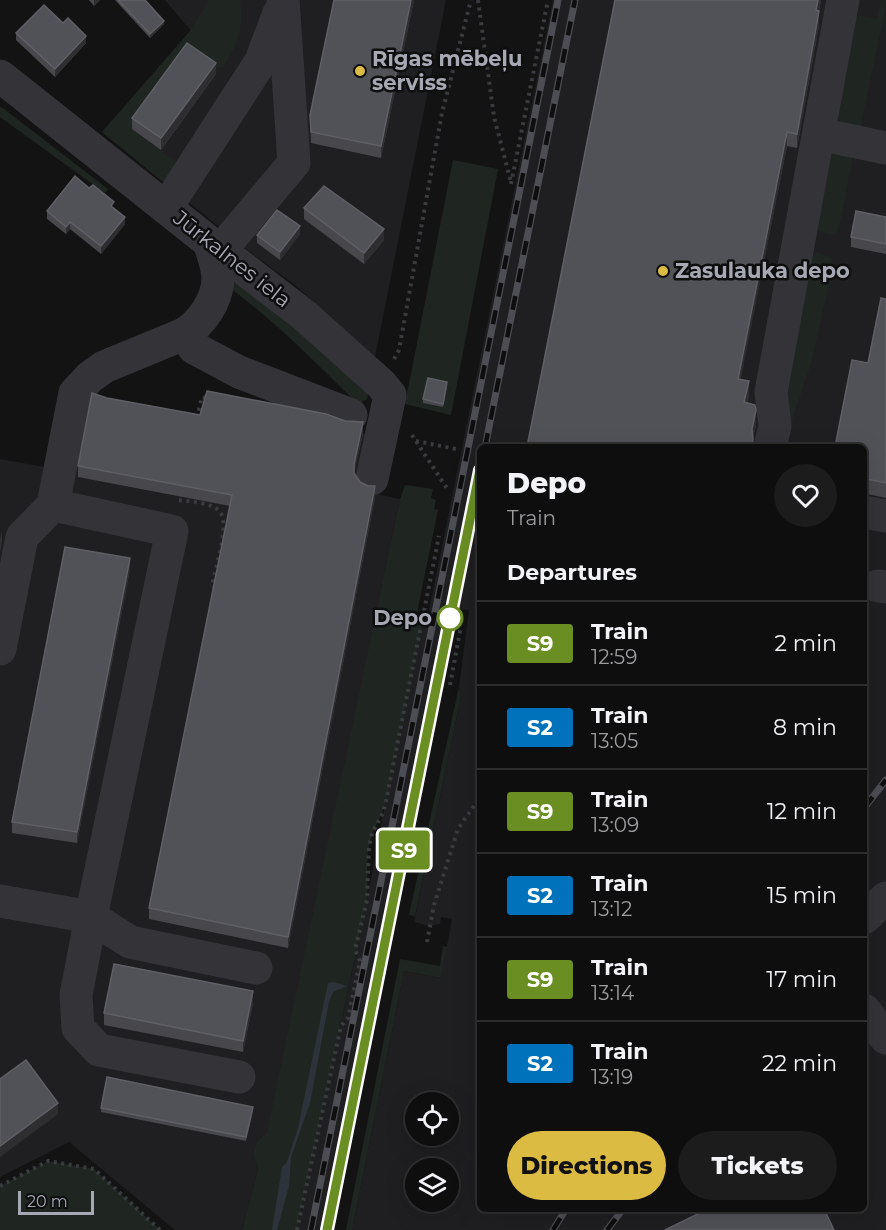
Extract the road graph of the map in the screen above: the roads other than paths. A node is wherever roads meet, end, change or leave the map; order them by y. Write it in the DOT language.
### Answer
graph roads {
  1 [pos="283,0"];
  2 [pos="843,0"];
  3 [pos="0,76"];
  4 [pos="819,134"];
  5 [pos="886,148"];
  6 [pos="166,208"];
  7 [pos="215,247"];
  8 [pos="184,334"];
  9 [pos="351,415"];
  10 [pos="771,444"];
  11 [pos="372,479"];
  12 [pos="52,505"];
  13 [pos="867,513"];
  14 [pos="886,516"];
  15 [pos="0,649"];
  16 [pos="886,897"];
  17 [pos="0,901"];
  18 [pos="867,915"];
  19 [pos="91,917"];
  20 [pos="256,968"];
  21 [pos="867,1014"];
  22 [pos="886,1038"];
  23 [pos="238,1077"];
  1 -- 6 [label="street"];
  1 -- 7 [label="street"];
  2 -- 4 [label="street"];
  3 -- 6 [label="street, Jūrkalnes iela"];
  4 -- 5 [label="street"];
  4 -- 10 [label="street"];
  6 -- 7 [label="street, Jūrkalnes iela"];
  7 -- 8 [label="street"];
  7 -- 11 [label="street, Jūrkalnes iela"];
  8 -- 9 [label="street"];
  8 -- 12 [label="street"];
  12 -- 15 [label="street"];
  12 -- 19 [label="street"];
  13 -- 14 [label="street"];
  16 -- 18 [label="street"];
  17 -- 19 [label="street"];
  19 -- 20 [label="street"];
  19 -- 23 [label="street"];
  21 -- 22 [label="street"];
}
